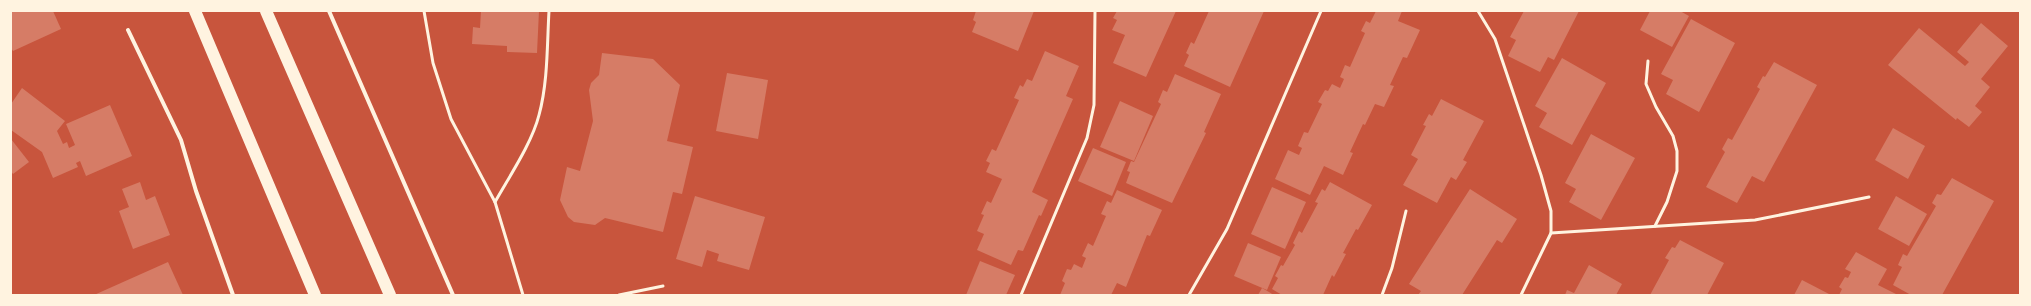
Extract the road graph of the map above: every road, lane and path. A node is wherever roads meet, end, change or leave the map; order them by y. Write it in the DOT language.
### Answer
graph roads {
  1 [pos="195,11"];
  2 [pos="266,11"];
  3 [pos="329,11"];
  4 [pos="424,11"];
  5 [pos="549,11"];
  6 [pos="1095,11"];
  7 [pos="1321,11"];
  8 [pos="1478,11"];
  9 [pos="128,30"];
  10 [pos="1648,61"];
  11 [pos="1870,197"];
  12 [pos="495,202"];
  13 [pos="1406,211"];
  14 [pos="1655,226"];
  15 [pos="1551,233"];
  16 [pos="664,286"];
  17 [pos="233,295"];
  18 [pos="315,295"];
  19 [pos="390,295"];
  20 [pos="453,295"];
  21 [pos="523,295"];
  22 [pos="618,295"];
  23 [pos="1021,295"];
  24 [pos="1189,295"];
  25 [pos="1382,295"];
  26 [pos="1521,295"];
  1 -- 18 [label="highway"];
  2 -- 19 [label="highway"];
  3 -- 20 [label="street"];
  4 -- 12 [label="lane"];
  5 -- 12 [label="lane"];
  6 -- 23 [label="lane"];
  7 -- 24 [label="lane"];
  8 -- 15 [label="lane"];
  9 -- 17 [label="street"];
  10 -- 14 [label="lane"];
  11 -- 14 [label="lane"];
  12 -- 21 [label="lane"];
  13 -- 25 [label="lane"];
  14 -- 15 [label="lane"];
  15 -- 26 [label="lane"];
  16 -- 22 [label="lane"];
}
